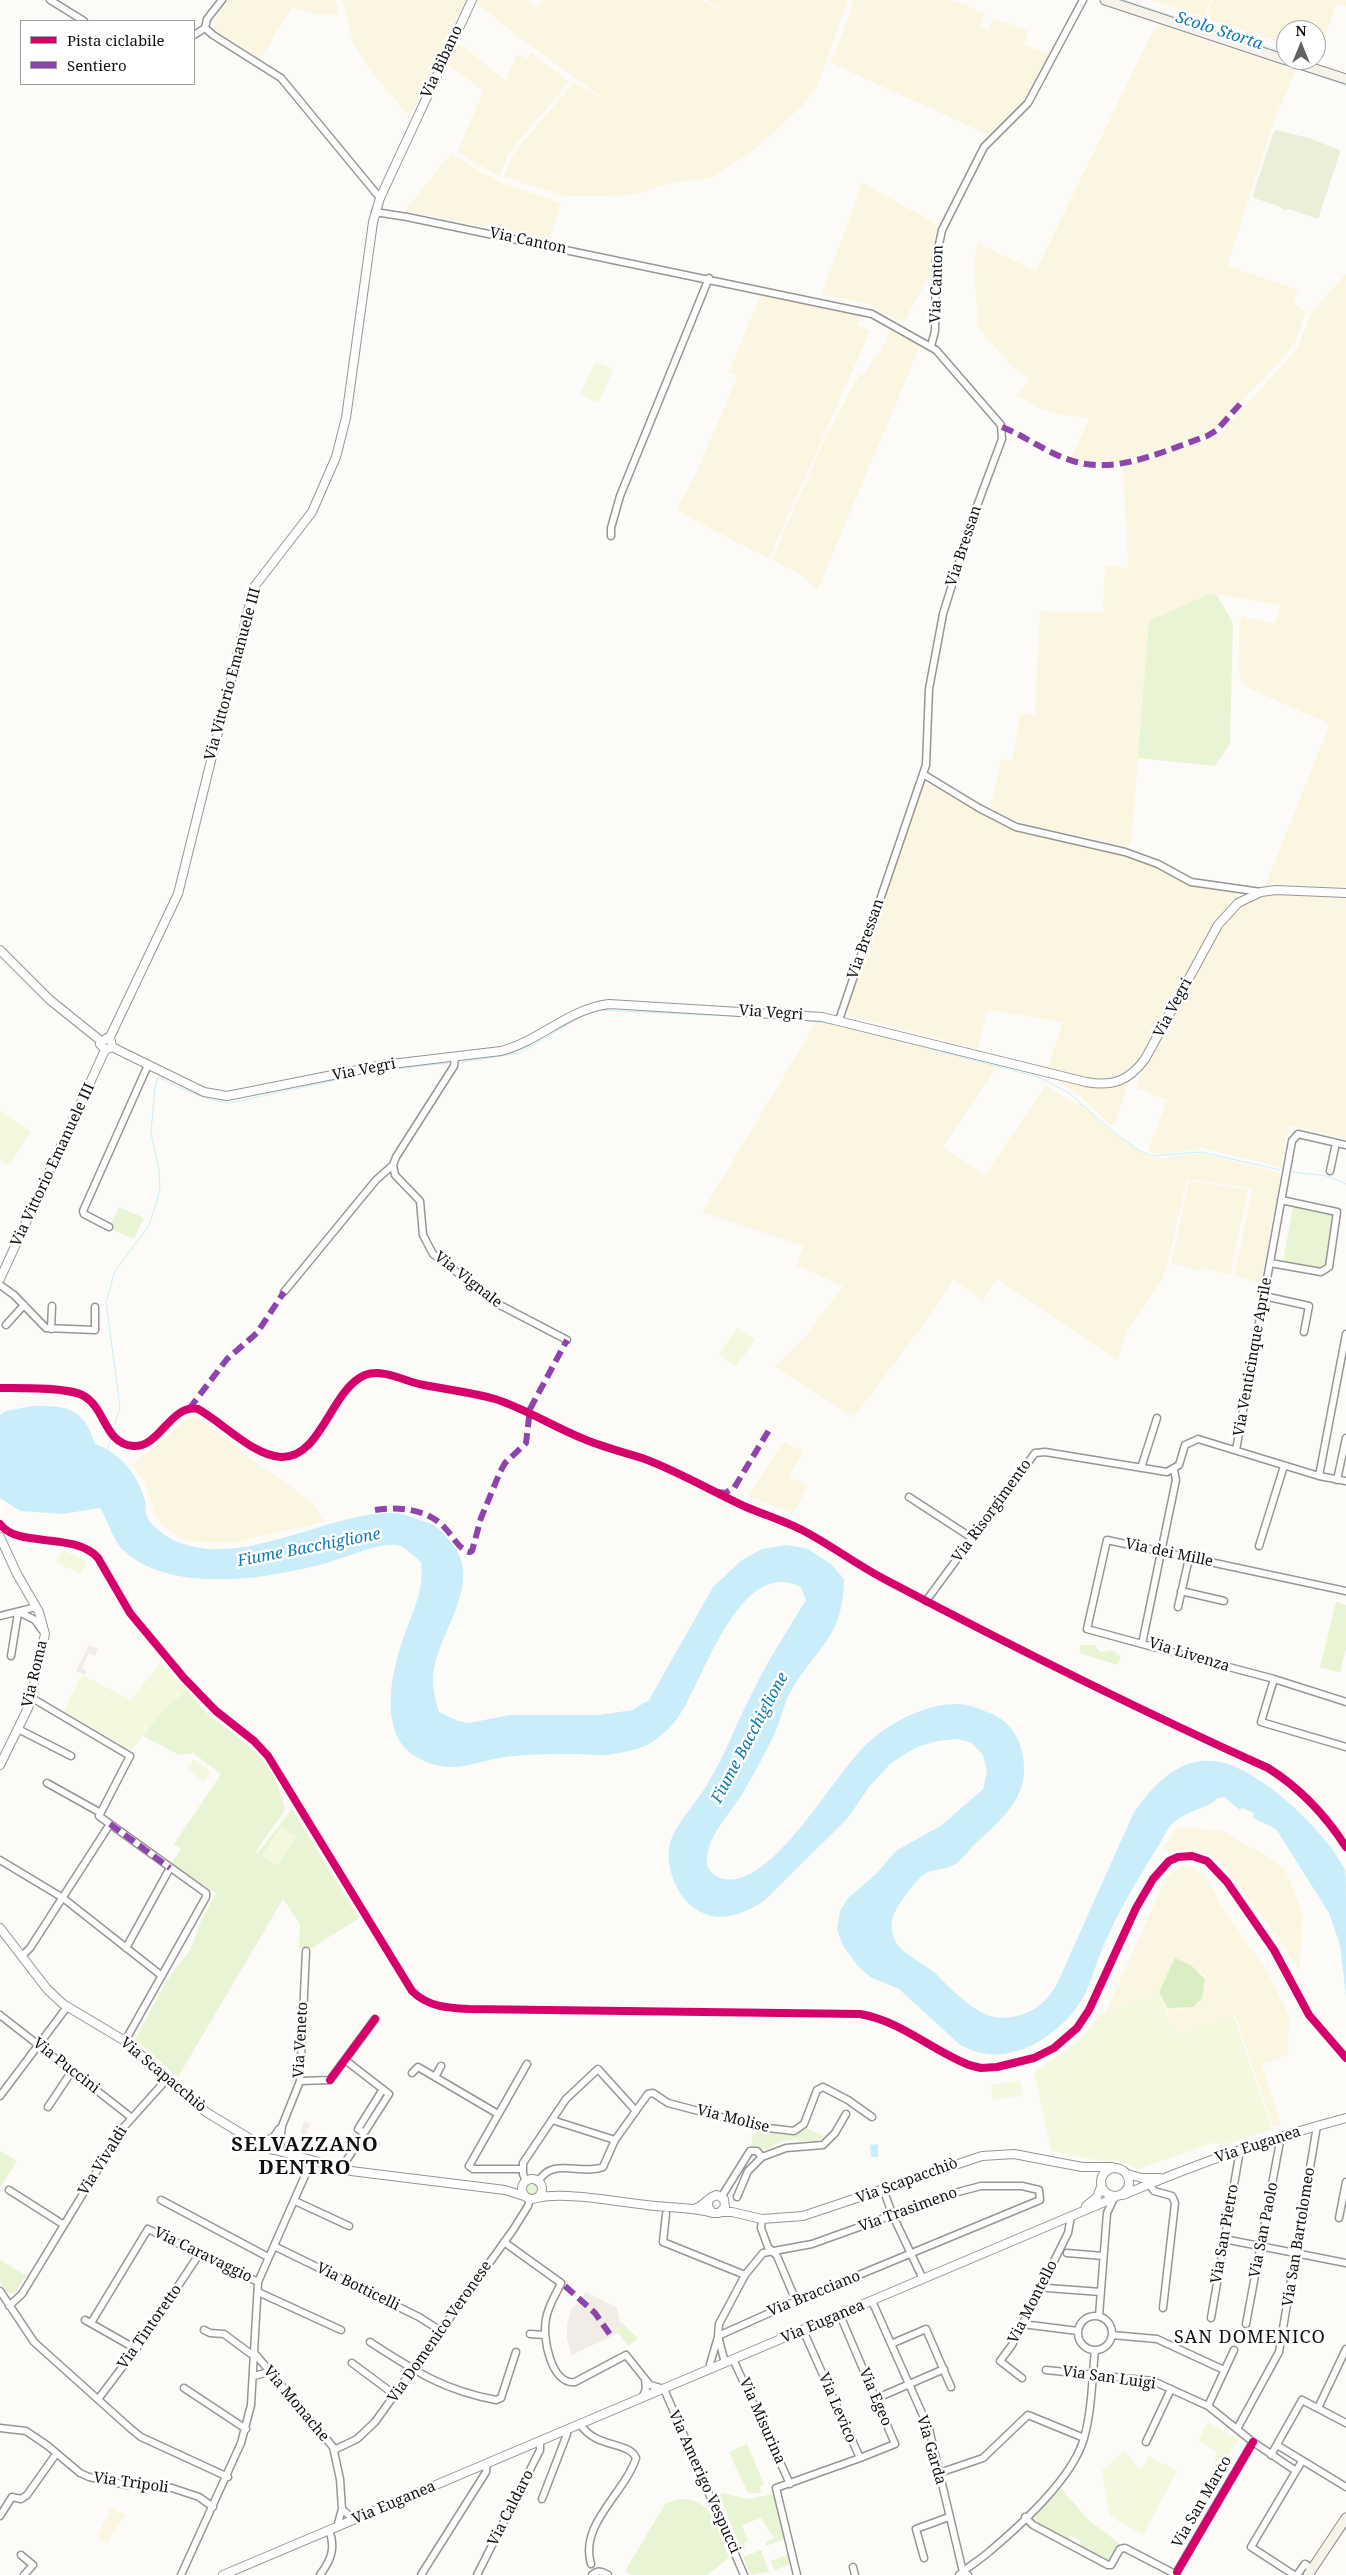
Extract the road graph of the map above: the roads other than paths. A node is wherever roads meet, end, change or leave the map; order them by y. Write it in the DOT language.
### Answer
graph roads {
  1 [pos="50,0"];
  2 [pos="222,0"];
  3 [pos="472,0"];
  4 [pos="1083,0"];
  5 [pos="1105,0"];
  6 [pos="82,20"];
  7 [pos="206,28"];
  8 [pos="195,34"];
  9 [pos="1276,57"];
  10 [pos="1319,70"];
  11 [pos="1346,79"];
  12 [pos="412,124"];
  13 [pos="380,198"];
  14 [pos="376,212"];
  15 [pos="709,278"];
  16 [pos="931,346"];
  17 [pos="612,536"];
  18 [pos="923,774"];
  19 [pos="1261,892"];
  20 [pos="1346,893"];
  21 [pos="0,950"];
  22 [pos="838,1020"];
  23 [pos="107,1044"];
  24 [pos="455,1057"];
  25 [pos="148,1065"];
  26 [pos="1336,1142"];
  27 [pos="1346,1145"];
  28 [pos="393,1165"];
  29 [pos="1330,1171"];
  30 [pos="1281,1200"];
  31 [pos="109,1227"];
  32 [pos="1270,1263"];
  33 [pos="0,1279"];
  34 [pos="0,1285"];
  35 [pos="284,1292"];
  36 [pos="1264,1296"];
  37 [pos="24,1305"];
  38 [pos="52,1306"];
  39 [pos="96,1307"];
  40 [pos="6,1325"];
  41 [pos="51,1329"];
  42 [pos="1304,1332"];
  43 [pos="1346,1334"];
  44 [pos="568,1340"];
  45 [pos="1157,1418"];
  46 [pos="1346,1438"];
  47 [pos="1236,1450"];
  48 [pos="1284,1466"];
  49 [pos="1141,1468"];
  50 [pos="1174,1470"];
  51 [pos="1318,1476"];
  52 [pos="1338,1480"];
  53 [pos="1346,1481"];
  54 [pos="909,1497"];
  55 [pos="0,1537"];
  56 [pos="972,1538"];
  57 [pos="1259,1546"];
  58 [pos="1162,1552"];
  59 [pos="1189,1558"];
  60 [pos="1181,1591"];
  61 [pos="1346,1591"];
  62 [pos="926,1601"];
  63 [pos="1224,1601"];
  64 [pos="36,1607"];
  65 [pos="1178,1607"];
  66 [pos="19,1613"];
  67 [pos="29,1616"];
  68 [pos="41,1616"];
  69 [pos="0,1618"];
  70 [pos="45,1634"];
  71 [pos="1142,1644"];
  72 [pos="11,1656"];
  73 [pos="1274,1679"];
  74 [pos="32,1698"];
  75 [pos="1346,1702"];
  76 [pos="18,1729"];
  77 [pos="1346,1746"];
  78 [pos="71,1756"];
  79 [pos="0,1765"];
  80 [pos="48,1783"];
  81 [pos="99,1812"];
  82 [pos="110,1824"];
  83 [pos="0,1860"];
  84 [pos="170,1868"];
  85 [pos="63,1898"];
  86 [pos="0,1928"];
  87 [pos="126,1948"];
  88 [pos="306,1952"];
  89 [pos="23,1955"];
  90 [pos="162,1976"];
  91 [pos="67,2006"];
  92 [pos="0,2016"];
  93 [pos="375,2019"];
  94 [pos="125,2041"];
  95 [pos="38,2045"];
  96 [pos="349,2063"];
  97 [pos="527,2064"];
  98 [pos="441,2066"];
  99 [pos="72,2071"];
  100 [pos="412,2073"];
  101 [pos="435,2077"];
  102 [pos="168,2079"];
  103 [pos="300,2081"];
  104 [pos="0,2096"];
  105 [pos="48,2107"];
  106 [pos="636,2110"];
  107 [pos="498,2114"];
  108 [pos="846,2114"];
  109 [pos="872,2117"];
  110 [pos="132,2118"];
  111 [pos="1346,2118"];
  112 [pos="552,2120"];
  113 [pos="1317,2126"];
  114 [pos="246,2135"];
  115 [pos="1281,2136"];
  116 [pos="276,2140"];
  117 [pos="615,2140"];
  118 [pos="272,2148"];
  119 [pos="1240,2150"];
  120 [pos="294,2155"];
  121 [pos="762,2158"];
  122 [pos="311,2162"];
  123 [pos="1082,2167"];
  124 [pos="1112,2167"];
  125 [pos="341,2169"];
  126 [pos="522,2169"];
  127 [pos="1127,2174"];
  128 [pos="1170,2175"];
  129 [pos="525,2182"];
  130 [pos="1346,2182"];
  131 [pos="540,2184"];
  132 [pos="1149,2184"];
  133 [pos="1102,2186"];
  134 [pos="883,2189"];
  135 [pos="9,2190"];
  136 [pos="505,2190"];
  137 [pos="557,2195"];
  138 [pos="1123,2195"];
  139 [pos="722,2196"];
  140 [pos="737,2197"];
  141 [pos="530,2198"];
  142 [pos="1114,2198"];
  143 [pos="161,2200"];
  144 [pos="1040,2200"];
  145 [pos="1344,2200"];
  146 [pos="294,2201"];
  147 [pos="708,2201"];
  148 [pos="1104,2202"];
  149 [pos="726,2204"];
  150 [pos="696,2208"];
  151 [pos="722,2212"];
  152 [pos="732,2212"];
  153 [pos="1079,2212"];
  154 [pos="713,2213"];
  155 [pos="1107,2213"];
  156 [pos="666,2214"];
  157 [pos="893,2216"];
  158 [pos="1071,2216"];
  159 [pos="1339,2218"];
  160 [pos="762,2219"];
  161 [pos="64,2225"];
  162 [pos="349,2226"];
  163 [pos="1224,2239"];
  164 [pos="504,2242"];
  165 [pos="274,2246"];
  166 [pos="1260,2246"];
  167 [pos="770,2250"];
  168 [pos="200,2253"];
  169 [pos="1296,2253"];
  170 [pos="911,2254"];
  171 [pos="1067,2254"];
  172 [pos="1103,2256"];
  173 [pos="268,2257"];
  174 [pos="1346,2263"];
  175 [pos="745,2275"];
  176 [pos="923,2279"];
  177 [pos="258,2282"];
  178 [pos="1047,2288"];
  179 [pos="0,2291"];
  180 [pos="258,2292"];
  181 [pos="1100,2292"];
  182 [pos="796,2301"];
  183 [pos="872,2301"];
  184 [pos="9,2306"];
  185 [pos="1163,2308"];
  186 [pos="840,2315"];
  187 [pos="1099,2316"];
  188 [pos="1211,2318"];
  189 [pos="1022,2324"];
  190 [pos="1246,2324"];
  191 [pos="204,2330"];
  192 [pos="342,2330"];
  193 [pos="803,2330"];
  194 [pos="441,2331"];
  195 [pos="1078,2332"];
  196 [pos="530,2334"];
  197 [pos="545,2335"];
  198 [pos="1112,2335"];
  199 [pos="718,2336"];
  200 [pos="370,2342"];
  201 [pos="891,2344"];
  202 [pos="136,2349"];
  203 [pos="1346,2349"];
  204 [pos="1095,2350"];
  205 [pos="1234,2350"];
  206 [pos="516,2352"];
  207 [pos="255,2354"];
  208 [pos="734,2359"];
  209 [pos="725,2363"];
  210 [pos="352,2364"];
  211 [pos="712,2368"];
  212 [pos="944,2369"];
  213 [pos="413,2370"];
  214 [pos="1046,2370"];
  215 [pos="1224,2370"];
  216 [pos="269,2372"];
  217 [pos="1092,2374"];
  218 [pos="254,2376"];
  219 [pos="1022,2378"];
  220 [pos="645,2380"];
  221 [pos="909,2384"];
  222 [pos="184,2388"];
  223 [pos="952,2388"];
  224 [pos="664,2389"];
  225 [pos="1171,2389"];
  226 [pos="395,2395"];
  227 [pos="99,2398"];
  228 [pos="642,2398"];
  229 [pos="875,2399"];
  230 [pos="1208,2406"];
  231 [pos="1318,2408"];
  232 [pos="1346,2423"];
  233 [pos="580,2424"];
  234 [pos="0,2428"];
  235 [pos="1237,2428"];
  236 [pos="246,2429"];
  237 [pos="566,2430"];
  238 [pos="1084,2438"];
  239 [pos="540,2441"];
  240 [pos="1146,2442"];
  241 [pos="1252,2442"];
  242 [pos="1277,2445"];
  243 [pos="334,2450"];
  244 [pos="56,2454"];
  245 [pos="1271,2455"];
  246 [pos="860,2458"];
  247 [pos="1302,2460"];
  248 [pos="487,2464"];
  249 [pos="1296,2471"];
  250 [pos="939,2473"];
  251 [pos="228,2477"];
  252 [pos="790,2484"];
  253 [pos="1346,2488"];
  254 [pos="542,2499"];
  255 [pos="213,2507"];
  256 [pos="342,2509"];
  257 [pos="0,2516"];
  258 [pos="949,2517"];
  259 [pos="1025,2518"];
  260 [pos="1346,2518"];
  261 [pos="354,2520"];
  262 [pos="337,2527"];
  263 [pos="329,2530"];
  264 [pos="20,2555"];
  265 [pos="924,2558"];
  266 [pos="591,2564"];
  267 [pos="186,2566"];
  268 [pos="853,2567"];
  269 [pos="1310,2572"];
  270 [pos="605,2573"];
  271 [pos="963,2574"];
  272 [pos="24,2575"];
  273 [pos="181,2575"];
  274 [pos="187,2575"];
  275 [pos="223,2575"];
  276 [pos="320,2575"];
  277 [pos="421,2575"];
  278 [pos="477,2575"];
  279 [pos="592,2575"];
  280 [pos="744,2575"];
  281 [pos="797,2575"];
  282 [pos="855,2575"];
  283 [pos="1176,2575"];
  284 [pos="1296,2575"];
  1 -- 6 [label="street"];
  2 -- 7 [label="street"];
  3 -- 12 [label="street, Via Bibano"];
  4 -- 16 [label="street, Via Canton"];
  5 -- 9 [label="main road"];
  7 -- 8 [label="street"];
  7 -- 13 [label="street"];
  10 -- 11 [label="main road"];
  12 -- 13 [label="street, Via Vittorio Emanuele III"];
  13 -- 14 [label="street, Via Vittorio Emanuele III"];
  14 -- 15 [label="street, Via Canton"];
  14 -- 23 [label="street, Via Vittorio Emanuele III"];
  15 -- 16 [label="street, Via Canton"];
  15 -- 17 [label="street"];
  16 -- 18 [label="street, Via Bressan"];
  18 -- 19 [label="street"];
  18 -- 22 [label="street, Via Bressan"];
  19 -- 20 [label="street, Via Vegri"];
  19 -- 22 [label="street, Via Vegri"];
  21 -- 23 [label="street, Via Vegri"];
  22 -- 24 [label="street, Via Vegri"];
  23 -- 25 [label="street, Via Vegri"];
  23 -- 33 [label="street, Via Vittorio Emanuele III"];
  24 -- 25 [label="street, Via Vegri"];
  24 -- 28 [label="street"];
  25 -- 31 [label="street"];
  26 -- 27 [label="street"];
  26 -- 29 [label="street"];
  26 -- 30 [label="street, Via Venticinque Aprile"];
  28 -- 35 [label="street"];
  28 -- 44 [label="street, Via Vignale"];
  30 -- 32 [label="street, Via Venticinque Aprile"];
  30 -- 32 [label="street, Via Venticinque Aprile"];
  32 -- 36 [label="street, Via Venticinque Aprile"];
  34 -- 37 [label="street"];
  36 -- 42 [label="street"];
  36 -- 47 [label="street, Via Venticinque Aprile"];
  37 -- 40 [label="street"];
  37 -- 41 [label="street"];
  38 -- 41 [label="street"];
  39 -- 41 [label="street"];
  43 -- 51 [label="street"];
  45 -- 49 [label="street"];
  46 -- 52 [label="street"];
  47 -- 48 [label="street"];
  47 -- 50 [label="street"];
  48 -- 51 [label="street"];
  48 -- 57 [label="street"];
  49 -- 50 [label="street, Via Risorgimento"];
  49 -- 56 [label="street, Via Risorgimento"];
  50 -- 58 [label="street, Via Livenza"];
  51 -- 52 [label="street"];
  52 -- 53 [label="street"];
  54 -- 56 [label="street"];
  55 -- 64 [label="street, Via Roma"];
  56 -- 62 [label="street, Via Risorgimento"];
  58 -- 59 [label="street, Via dei Mille"];
  58 -- 71 [label="street, Via Livenza"];
  58 -- 71 [label="street, Via dei Mille"];
  59 -- 60 [label="street"];
  59 -- 61 [label="street, Via dei Mille"];
  60 -- 63 [label="street"];
  60 -- 65 [label="street"];
  64 -- 66 [label="street"];
  64 -- 68 [label="street, Via Roma"];
  66 -- 67 [label="street"];
  66 -- 69 [label="street"];
  66 -- 72 [label="street"];
  67 -- 68 [label="street"];
  67 -- 70 [label="street"];
  68 -- 70 [label="street, Via Roma"];
  70 -- 74 [label="street, Via Roma"];
  71 -- 73 [label="street, Via Livenza"];
  73 -- 75 [label="street, Via Livenza"];
  73 -- 77 [label="street"];
  74 -- 76 [label="street, Via Roma"];
  74 -- 81 [label="street"];
  76 -- 78 [label="street"];
  76 -- 79 [label="street, Via Roma"];
  80 -- 81 [label="street"];
  81 -- 82 [label="street"];
  82 -- 84 [label="street"];
  82 -- 85 [label="street"];
  83 -- 85 [label="street"];
  84 -- 87 [label="street"];
  84 -- 90 [label="street"];
  85 -- 87 [label="street"];
  85 -- 89 [label="street"];
  86 -- 89 [label="street, Via Scapacchiò"];
  87 -- 90 [label="street"];
  88 -- 103 [label="street, Via Veneto"];
  89 -- 91 [label="street, Via Scapacchiò"];
  90 -- 94 [label="street"];
  91 -- 94 [label="street, Via Scapacchiò"];
  91 -- 95 [label="street"];
  92 -- 95 [label="street, Via Puccini"];
  93 -- 103 [label="street"];
  94 -- 102 [label="street, Via Scapacchiò"];
  95 -- 99 [label="street, Via Puccini"];
  95 -- 104 [label="street"];
  96 -- 125 [label="street"];
  97 -- 107 [label="street"];
  98 -- 101 [label="street"];
  99 -- 105 [label="street"];
  99 -- 110 [label="street, Via Puccini"];
  100 -- 101 [label="street"];
  101 -- 107 [label="street"];
  102 -- 110 [label="street, Via Vivaldi"];
  102 -- 114 [label="street, Via Scapacchiò"];
  103 -- 116 [label="street, Via Veneto"];
  106 -- 109 [label="street, Via Molise"];
  106 -- 112 [label="street"];
  106 -- 117 [label="street, Via Molise"];
  107 -- 126 [label="street"];
  108 -- 121 [label="street"];
  110 -- 161 [label="street, Via Vivaldi"];
  111 -- 113 [label="street, Via Euganea"];
  112 -- 117 [label="street"];
  112 -- 126 [label="street"];
  113 -- 115 [label="street, Via Euganea"];
  113 -- 169 [label="street, Via San Bartolomeo"];
  114 -- 116 [label="street, Via Scapacchiò"];
  114 -- 118 [label="street, Via Scapacchiò"];
  115 -- 119 [label="street, Via Euganea"];
  115 -- 166 [label="street, Via San Paolo"];
  116 -- 118 [label="street"];
  116 -- 120 [label="street, Via Scapacchiò"];
  117 -- 131 [label="street, Via Molise"];
  118 -- 120 [label="street, Via Scapacchiò"];
  119 -- 128 [label="street, Via Euganea"];
  119 -- 163 [label="street, Via San Pietro"];
  120 -- 122 [label="street, Via Scapacchiò"];
  121 -- 139 [label="street"];
  121 -- 140 [label="street"];
  122 -- 125 [label="street, Via Scapacchiò"];
  122 -- 146 [label="street, Via Monache"];
  123 -- 124 [label="street, Via Scapacchiò"];
  123 -- 133 [label="street, Via Scapacchiò"];
  123 -- 134 [label="street, Via Scapacchiò"];
  124 -- 127 [label="street, Via Euganea"];
  124 -- 133 [label="street, Via Euganea"];
  125 -- 136 [label="street, Via Scapacchiò"];
  126 -- 129 [label="street"];
  127 -- 128 [label="street, Via Euganea"];
  127 -- 138 [label="street"];
  128 -- 132 [label="street, Via Euganea"];
  129 -- 131 [label="street, Via Scapacchiò"];
  129 -- 136 [label="street, Via Scapacchiò"];
  129 -- 141 [label="street"];
  130 -- 145 [label="street"];
  131 -- 137 [label="street, Via Scapacchiò"];
  131 -- 141 [label="street"];
  132 -- 138 [label="street, Via Euganea"];
  132 -- 185 [label="street"];
  133 -- 142 [label="street"];
  133 -- 148 [label="street"];
  133 -- 153 [label="street, Via Euganea"];
  134 -- 157 [label="street"];
  134 -- 160 [label="street, Via Scapacchiò"];
  135 -- 161 [label="street"];
  136 -- 141 [label="street, Via Scapacchiò"];
  137 -- 141 [label="street, Via Scapacchiò"];
  137 -- 150 [label="street, Via Scapacchiò"];
  138 -- 142 [label="street, Via Euganea"];
  139 -- 147 [label="street"];
  139 -- 149 [label="street"];
  141 -- 164 [label="street, Via Domenico Veronese"];
  142 -- 148 [label="street, Via Euganea"];
  142 -- 155 [label="street"];
  143 -- 173 [label="street"];
  144 -- 157 [label="street, Via Trasimeno"];
  144 -- 170 [label="street, Via Bracciano"];
  145 -- 159 [label="street"];
  146 -- 162 [label="street"];
  146 -- 165 [label="street, Via Monache"];
  147 -- 150 [label="street"];
  147 -- 154 [label="street"];
  148 -- 153 [label="street, Via Euganea"];
  148 -- 155 [label="street"];
  149 -- 151 [label="street"];
  149 -- 152 [label="street"];
  150 -- 154 [label="street, Via Scapacchiò"];
  151 -- 152 [label="street, Via Scapacchiò"];
  151 -- 154 [label="street"];
  152 -- 160 [label="street, Via Scapacchiò"];
  153 -- 155 [label="street"];
  153 -- 158 [label="street, Via Euganea"];
  155 -- 172 [label="street"];
  156 -- 175 [label="street"];
  157 -- 167 [label="street, Via Trasimeno"];
  157 -- 170 [label="street"];
  158 -- 176 [label="street, Via Euganea"];
  158 -- 189 [label="street, Via Montello"];
  160 -- 167 [label="street"];
  161 -- 184 [label="street, Via Vivaldi"];
  163 -- 166 [label="street"];
  163 -- 188 [label="street, Via San Pietro"];
  164 -- 194 [label="street, Via Domenico Veronese"];
  164 -- 197 [label="street"];
  165 -- 173 [label="street, Via Monache"];
  165 -- 194 [label="street, Via Botticelli"];
  166 -- 169 [label="street"];
  166 -- 190 [label="street, Via San Paolo"];
  167 -- 175 [label="street"];
  167 -- 182 [label="street"];
  168 -- 177 [label="street, Via Caravaggio"];
  168 -- 202 [label="street, Via Tintoretto"];
  168 -- 202 [label="street, Via Caravaggio"];
  169 -- 174 [label="street"];
  169 -- 235 [label="street, Via San Bartolomeo"];
  170 -- 176 [label="street"];
  170 -- 182 [label="street, Via Bracciano"];
  171 -- 172 [label="street"];
  172 -- 181 [label="street"];
  173 -- 177 [label="street, Via Monache"];
  175 -- 199 [label="street"];
  176 -- 183 [label="street, Via Euganea"];
  177 -- 180 [label="street, Via Monache"];
  178 -- 181 [label="street"];
  179 -- 184 [label="street"];
  180 -- 192 [label="street"];
  180 -- 207 [label="street, Via Monache"];
  181 -- 187 [label="street"];
  182 -- 199 [label="street, Via Bracciano"];
  183 -- 186 [label="street, Via Euganea"];
  183 -- 201 [label="street, Via Garda"];
  184 -- 227 [label="street"];
  186 -- 193 [label="street, Via Euganea"];
  186 -- 229 [label="street, Via Egeo"];
  187 -- 195 [label="street"];
  187 -- 198 [label="street"];
  189 -- 195 [label="street"];
  189 -- 219 [label="street, Via Montello"];
  191 -- 207 [label="street"];
  193 -- 208 [label="street, Via Euganea"];
  193 -- 246 [label="street, Via Levico"];
  194 -- 213 [label="street, Via Domenico Veronese"];
  195 -- 204 [label="street"];
  196 -- 197 [label="street"];
  197 -- 220 [label="street"];
  198 -- 204 [label="street"];
  198 -- 215 [label="street"];
  199 -- 209 [label="street"];
  199 -- 211 [label="street"];
  200 -- 213 [label="street"];
  201 -- 212 [label="street"];
  201 -- 221 [label="street, Via Garda"];
  202 -- 227 [label="street, Via Tintoretto"];
  203 -- 231 [label="street"];
  204 -- 217 [label="street"];
  205 -- 215 [label="street"];
  206 -- 213 [label="street"];
  207 -- 216 [label="street, Via Monache"];
  207 -- 218 [label="street"];
  208 -- 209 [label="street, Via Euganea"];
  208 -- 252 [label="street, Via Misurina"];
  209 -- 211 [label="street, Via Euganea"];
  210 -- 226 [label="street"];
  211 -- 224 [label="street, Via Euganea"];
  212 -- 221 [label="street"];
  212 -- 223 [label="street"];
  213 -- 226 [label="street, Via Domenico Veronese"];
  214 -- 217 [label="street, Via San Luigi"];
  215 -- 230 [label="street"];
  216 -- 218 [label="street"];
  216 -- 243 [label="street, Via Monache"];
  217 -- 225 [label="street, Via San Luigi"];
  217 -- 238 [label="street"];
  218 -- 236 [label="street"];
  220 -- 224 [label="street"];
  220 -- 228 [label="street"];
  221 -- 229 [label="street"];
  221 -- 250 [label="street, Via Garda"];
  222 -- 236 [label="street"];
  224 -- 228 [label="street, Via Euganea"];
  224 -- 280 [label="street, Via Amerigo Vespucci"];
  225 -- 230 [label="street, Via San Luigi"];
  225 -- 240 [label="street, Via San Luigi"];
  226 -- 243 [label="street, Via Domenico Veronese"];
  227 -- 251 [label="street"];
  228 -- 233 [label="street, Via Euganea"];
  229 -- 246 [label="street, Via Egeo"];
  230 -- 235 [label="street, Via San Luigi"];
  231 -- 232 [label="street"];
  231 -- 242 [label="street"];
  233 -- 237 [label="street, Via Euganea"];
  233 -- 266 [label="street"];
  234 -- 244 [label="street, Via Tripoli"];
  235 -- 241 [label="street, Via San Luigi"];
  236 -- 251 [label="street"];
  237 -- 239 [label="street, Via Euganea"];
  237 -- 254 [label="street"];
  238 -- 250 [label="street"];
  238 -- 259 [label="street"];
  239 -- 248 [label="street, Via Euganea"];
  239 -- 278 [label="street, Via Caldaro"];
  241 -- 245 [label="street, Via San Luigi"];
  241 -- 283 [label="street, Via San Marco"];
  242 -- 245 [label="street"];
  242 -- 247 [label="street"];
  243 -- 256 [label="street, Via Monache"];
  244 -- 255 [label="street, Via Tripoli"];
  244 -- 257 [label="street"];
  245 -- 249 [label="street, Via San Luigi"];
  246 -- 252 [label="street, Via Levico"];
  247 -- 249 [label="street"];
  247 -- 253 [label="street"];
  248 -- 261 [label="street, Via Euganea"];
  248 -- 277 [label="street"];
  249 -- 284 [label="street"];
  250 -- 258 [label="street, Via Garda"];
  251 -- 255 [label="street"];
  252 -- 281 [label="street"];
  255 -- 267 [label="street"];
  256 -- 261 [label="street"];
  256 -- 262 [label="street, Via Monache"];
  258 -- 265 [label="street"];
  258 -- 271 [label="street, Via Garda"];
  259 -- 271 [label="street"];
  259 -- 283 [label="street"];
  260 -- 269 [label="main road"];
  261 -- 262 [label="street, Via Euganea"];
  262 -- 263 [label="street, Via Euganea"];
  263 -- 275 [label="street, Via Euganea"];
  263 -- 276 [label="street"];
  264 -- 272 [label="street"];
  267 -- 273 [label="street"];
  267 -- 274 [label="street"];
  268 -- 282 [label="street"];
  269 -- 284 [label="street"];
  270 -- 279 [label="street"];
}
